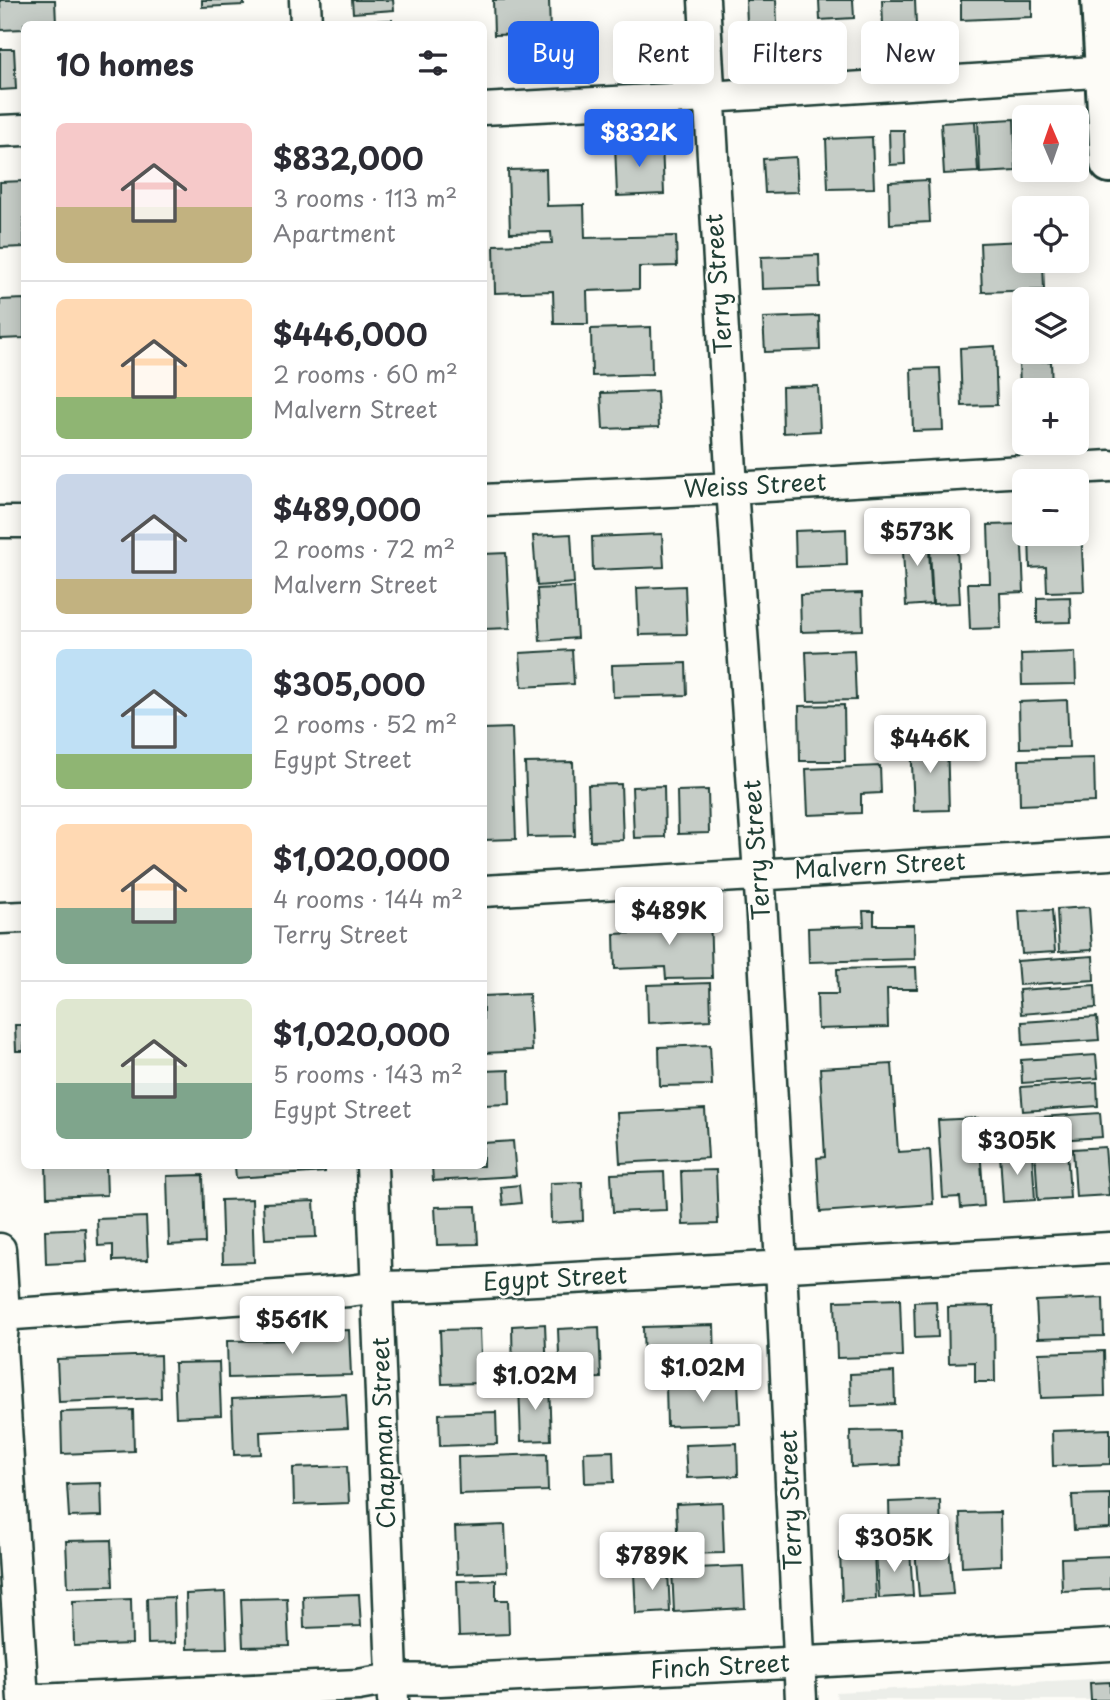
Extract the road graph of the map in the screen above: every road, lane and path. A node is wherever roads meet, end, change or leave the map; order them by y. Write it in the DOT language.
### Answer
graph roads {
  1 [pos="305,0"];
  2 [pos="704,0"];
  3 [pos="1101,0"];
  4 [pos="306,21"];
  5 [pos="1107,71"];
  6 [pos="708,97"];
  7 [pos="487,108"];
  8 [pos="21,130"];
  9 [pos="0,131"];
  10 [pos="1110,163"];
  11 [pos="1110,466"];
  12 [pos="732,488"];
  13 [pos="487,500"];
  14 [pos="0,522"];
  15 [pos="21,522"];
  16 [pos="1110,854"];
  17 [pos="759,873"];
  18 [pos="487,891"];
  19 [pos="21,917"];
  20 [pos="0,918"];
  21 [pos="372,1169"];
  22 [pos="1110,1248"];
  23 [pos="0,1249"];
  24 [pos="781,1266"];
  25 [pos="379,1287"];
  26 [pos="2,1315"];
  27 [pos="1110,1645"];
  28 [pos="799,1663"];
  29 [pos="393,1690"];
  30 [pos="23,1700"];
  31 [pos="37,1700"];
  32 [pos="801,1700"];
  1 -- 4 [label="street"];
  2 -- 6 [label="street, Terry Street"];
  3 -- 5 [label="main road"];
  5 -- 6 [label="street"];
  5 -- 10 [label="main road"];
  6 -- 7 [label="street"];
  6 -- 12 [label="street, Terry Street"];
  8 -- 9 [label="street"];
  11 -- 12 [label="street, Weiss Street"];
  12 -- 13 [label="street, Weiss Street"];
  12 -- 17 [label="street, Terry Street"];
  14 -- 15 [label="street"];
  16 -- 17 [label="street, Malvern Street"];
  17 -- 18 [label="street, Malvern Street"];
  17 -- 24 [label="street, Terry Street"];
  19 -- 20 [label="street"];
  21 -- 25 [label="street, Chapman Street"];
  22 -- 24 [label="street, Egypt Street"];
  23 -- 26 [label="street"];
  24 -- 25 [label="street, Egypt Street"];
  24 -- 28 [label="street, Terry Street"];
  25 -- 26 [label="street, Egypt Street"];
  25 -- 29 [label="street, Chapman Street"];
  26 -- 30 [label="street"];
  27 -- 28 [label="street, Finch Street"];
  28 -- 29 [label="street, Finch Street"];
  28 -- 32 [label="street, Terry Street"];
  29 -- 31 [label="street, Finch Street"];
}
